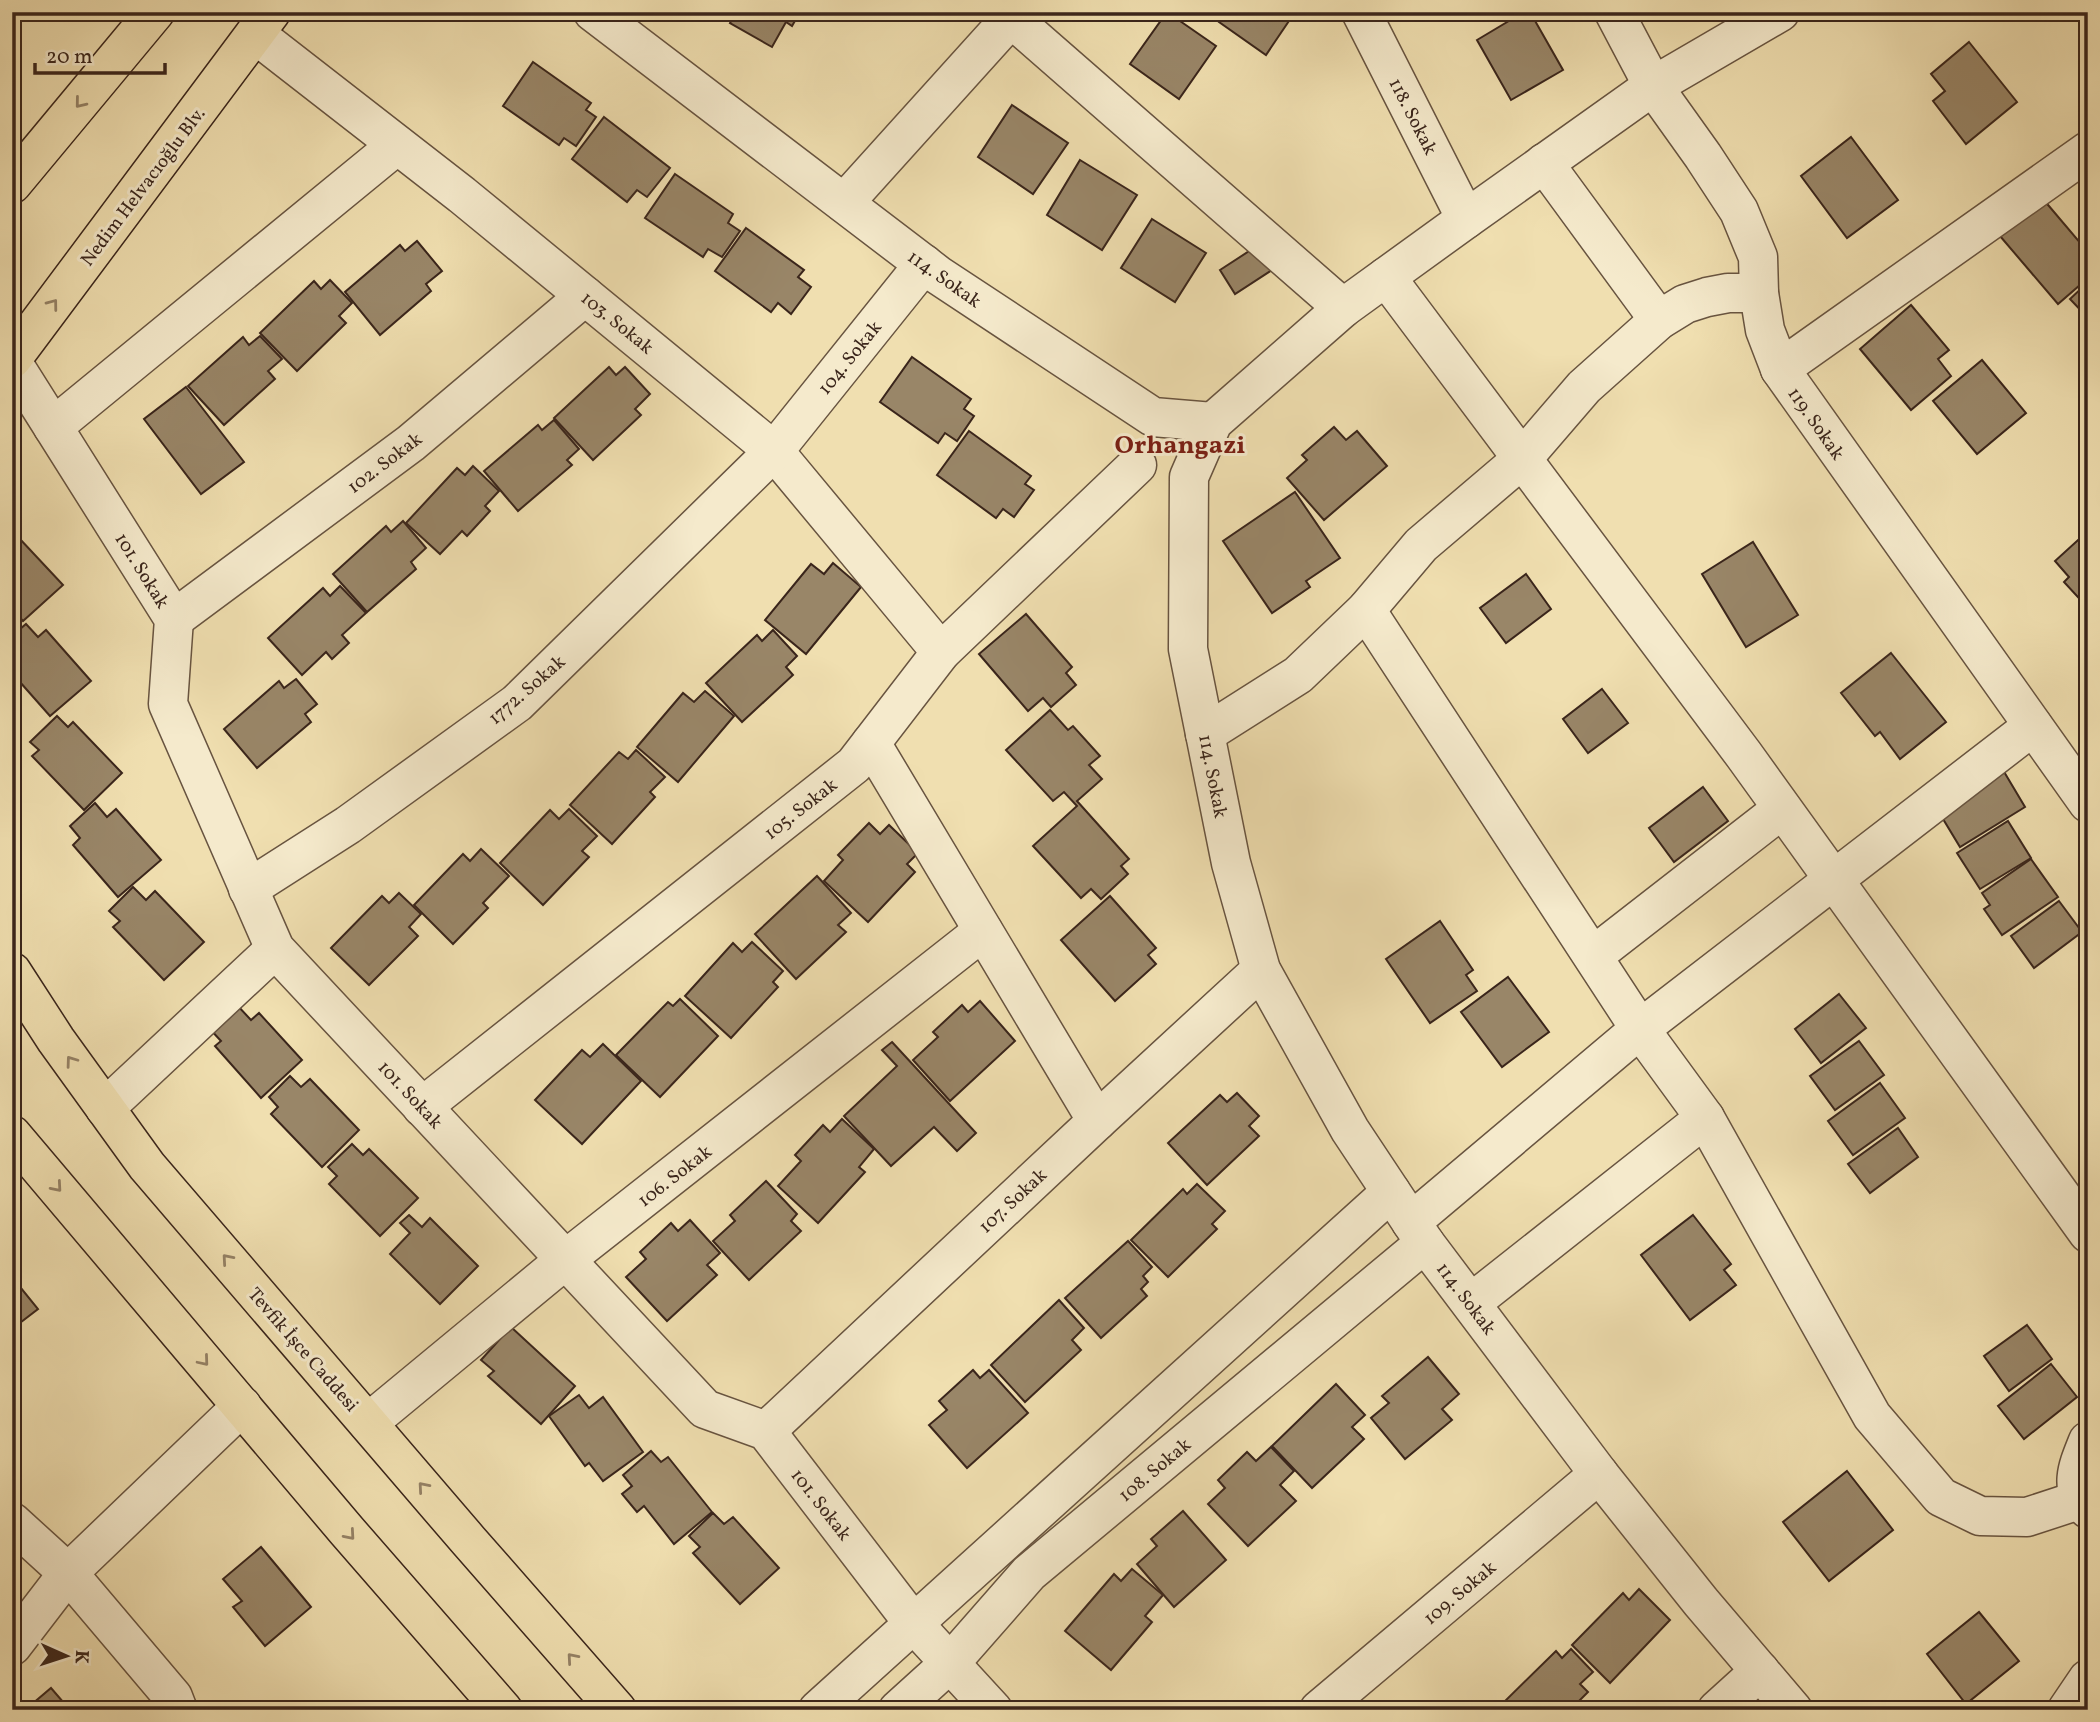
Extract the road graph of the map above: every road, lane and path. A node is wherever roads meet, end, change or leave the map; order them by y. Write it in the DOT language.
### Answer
graph roads {
  1 [pos="155,12"];
  2 [pos="593,12"];
  3 [pos="1361,12"];
  4 [pos="1614,12"];
  5 [pos="1780,12"];
  6 [pos="1015,15"];
  7 [pos="263,23"];
  8 [pos="1653,86"];
  9 [pos="397,145"];
  10 [pos="2088,151"];
  11 [pos="1544,163"];
  12 [pos="12,184"];
  13 [pos="844,203"];
  14 [pos="1466,219"];
  15 [pos="924,264"];
  16 [pos="1386,278"];
  17 [pos="1759,293"];
  18 [pos="585,296"];
  19 [pos="1343,308"];
  20 [pos="1659,320"];
  21 [pos="12,360"];
  22 [pos="1780,369"];
  23 [pos="1153,417"];
  24 [pos="1213,422"];
  25 [pos="53,427"];
  26 [pos="774,451"];
  27 [pos="1522,458"];
  28 [pos="1138,465"];
  29 [pos="1189,477"];
  30 [pos="1366,610"];
  31 [pos="174,619"];
  32 [pos="941,652"];
  33 [pos="2033,726"];
  34 [pos="1205,734"];
  35 [pos="871,743"];
  36 [pos="2088,803"];
  37 [pos="1782,809"];
  38 [pos="1833,879"];
  39 [pos="248,889"];
  40 [pos="983,931"];
  41 [pos="275,949"];
  42 [pos="1593,956"];
  43 [pos="1261,970"];
  44 [pos="12,972"];
  45 [pos="1640,1029"];
  46 [pos="422,1107"];
  47 [pos="105,1108"];
  48 [pos="1704,1118"];
  49 [pos="1097,1121"];
  50 [pos="12,1135"];
  51 [pos="1409,1219"];
  52 [pos="2088,1233"];
  53 [pos="565,1261"];
  54 [pos="1471,1303"];
  55 [pos="242,1406"];
  56 [pos="368,1423"];
  57 [pos="766,1431"];
  58 [pos="2088,1441"];
  59 [pos="1599,1474"];
  60 [pos="2084,1505"];
  61 [pos="12,1522"];
  62 [pos="68,1573"];
  63 [pos="914,1624"];
  64 [pos="12,1646"];
  65 [pos="951,1662"];
  66 [pos="1760,1671"];
  67 [pos="2088,1679"];
  68 [pos="178,1710"];
  69 [pos="503,1710"];
  70 [pos="618,1710"];
  71 [pos="818,1710"];
  72 [pos="898,1710"];
  73 [pos="993,1710"];
  74 [pos="1319,1710"];
  75 [pos="1717,1710"];
  76 [pos="1793,1710"];
  77 [pos="2067,1710"];
  1 -- 12 [label="main road, one-way"];
  2 -- 13 [label="street, 114. Sokak"];
  3 -- 14 [label="street, 118. Sokak"];
  4 -- 8 [label="street, 119. Sokak"];
  5 -- 8 [label="street"];
  6 -- 13 [label="street"];
  6 -- 19 [label="street"];
  7 -- 9 [label="street, 103. Sokak"];
  21 -- 7 [label="main road, Nedim Helvacıoğlu Blv., one-way"];
  8 -- 11 [label="street"];
  8 -- 17 [label="street, 119. Sokak"];
  9 -- 18 [label="street, 103. Sokak"];
  9 -- 25 [label="street"];
  10 -- 22 [label="street"];
  11 -- 14 [label="street"];
  11 -- 20 [label="street"];
  13 -- 15 [label="street, 114. Sokak"];
  14 -- 16 [label="street"];
  15 -- 23 [label="street, 114. Sokak"];
  15 -- 26 [label="street, 104. Sokak"];
  16 -- 19 [label="street"];
  16 -- 27 [label="street"];
  17 -- 20 [label="street"];
  17 -- 22 [label="street, 119. Sokak"];
  18 -- 26 [label="street, 103. Sokak"];
  18 -- 31 [label="street, 102. Sokak"];
  19 -- 24 [label="street"];
  20 -- 27 [label="street"];
  21 -- 25 [label="street, 101. Sokak"];
  22 -- 33 [label="street, 119. Sokak"];
  23 -- 24 [label="street, 114. Sokak"];
  23 -- 28 [label="street"];
  24 -- 29 [label="street, 114. Sokak"];
  25 -- 31 [label="street, 101. Sokak"];
  26 -- 32 [label="street, 103. Sokak"];
  26 -- 39 [label="street, 1772. Sokak"];
  27 -- 30 [label="street"];
  27 -- 37 [label="street"];
  28 -- 29 [label="street"];
  28 -- 32 [label="street, 105. Sokak"];
  29 -- 34 [label="street, 114. Sokak"];
  30 -- 34 [label="street"];
  30 -- 42 [label="street"];
  31 -- 39 [label="street, 101. Sokak"];
  32 -- 35 [label="street, 105. Sokak"];
  33 -- 36 [label="street, 119. Sokak"];
  33 -- 38 [label="street"];
  34 -- 43 [label="street, 114. Sokak"];
  35 -- 40 [label="street"];
  35 -- 46 [label="street, 105. Sokak"];
  37 -- 38 [label="street"];
  37 -- 42 [label="street"];
  38 -- 45 [label="street"];
  38 -- 52 [label="street"];
  39 -- 41 [label="street, 101. Sokak"];
  40 -- 49 [label="street"];
  40 -- 53 [label="street, 106. Sokak"];
  41 -- 46 [label="street, 101. Sokak"];
  41 -- 47 [label="street"];
  42 -- 45 [label="street"];
  43 -- 49 [label="street, 107. Sokak"];
  43 -- 51 [label="street, 114. Sokak"];
  47 -- 44 [label="main road, Tevfik İşce Caddesi, one-way"];
  45 -- 48 [label="street"];
  45 -- 51 [label="street"];
  46 -- 53 [label="street, 101. Sokak"];
  56 -- 47 [label="main road, Tevfik İşce Caddesi, one-way"];
  48 -- 54 [label="street"];
  48 -- 60 [label="street"];
  49 -- 57 [label="street, 107. Sokak"];
  50 -- 55 [label="main road, one-way"];
  51 -- 54 [label="street, 114. Sokak"];
  51 -- 63 [label="street"];
  51 -- 65 [label="street, 108. Sokak"];
  53 -- 56 [label="street, 106. Sokak"];
  53 -- 57 [label="street, 101. Sokak"];
  54 -- 59 [label="street, 114. Sokak"];
  55 -- 62 [label="street"];
  55 -- 69 [label="main road, one-way"];
  70 -- 56 [label="main road, Tevfik İşce Caddesi, one-way"];
  57 -- 63 [label="street, 101. Sokak"];
  58 -- 60 [label="street"];
  59 -- 66 [label="street, 114. Sokak"];
  59 -- 74 [label="street, 109. Sokak"];
  61 -- 62 [label="street"];
  62 -- 64 [label="street"];
  62 -- 68 [label="street"];
  63 -- 65 [label="street, 101. Sokak"];
  63 -- 71 [label="street"];
  65 -- 72 [label="street, 108. Sokak"];
  65 -- 73 [label="street, 101. Sokak"];
  66 -- 75 [label="street"];
  66 -- 76 [label="street, 114. Sokak"];
  67 -- 77 [label="street"];
}
